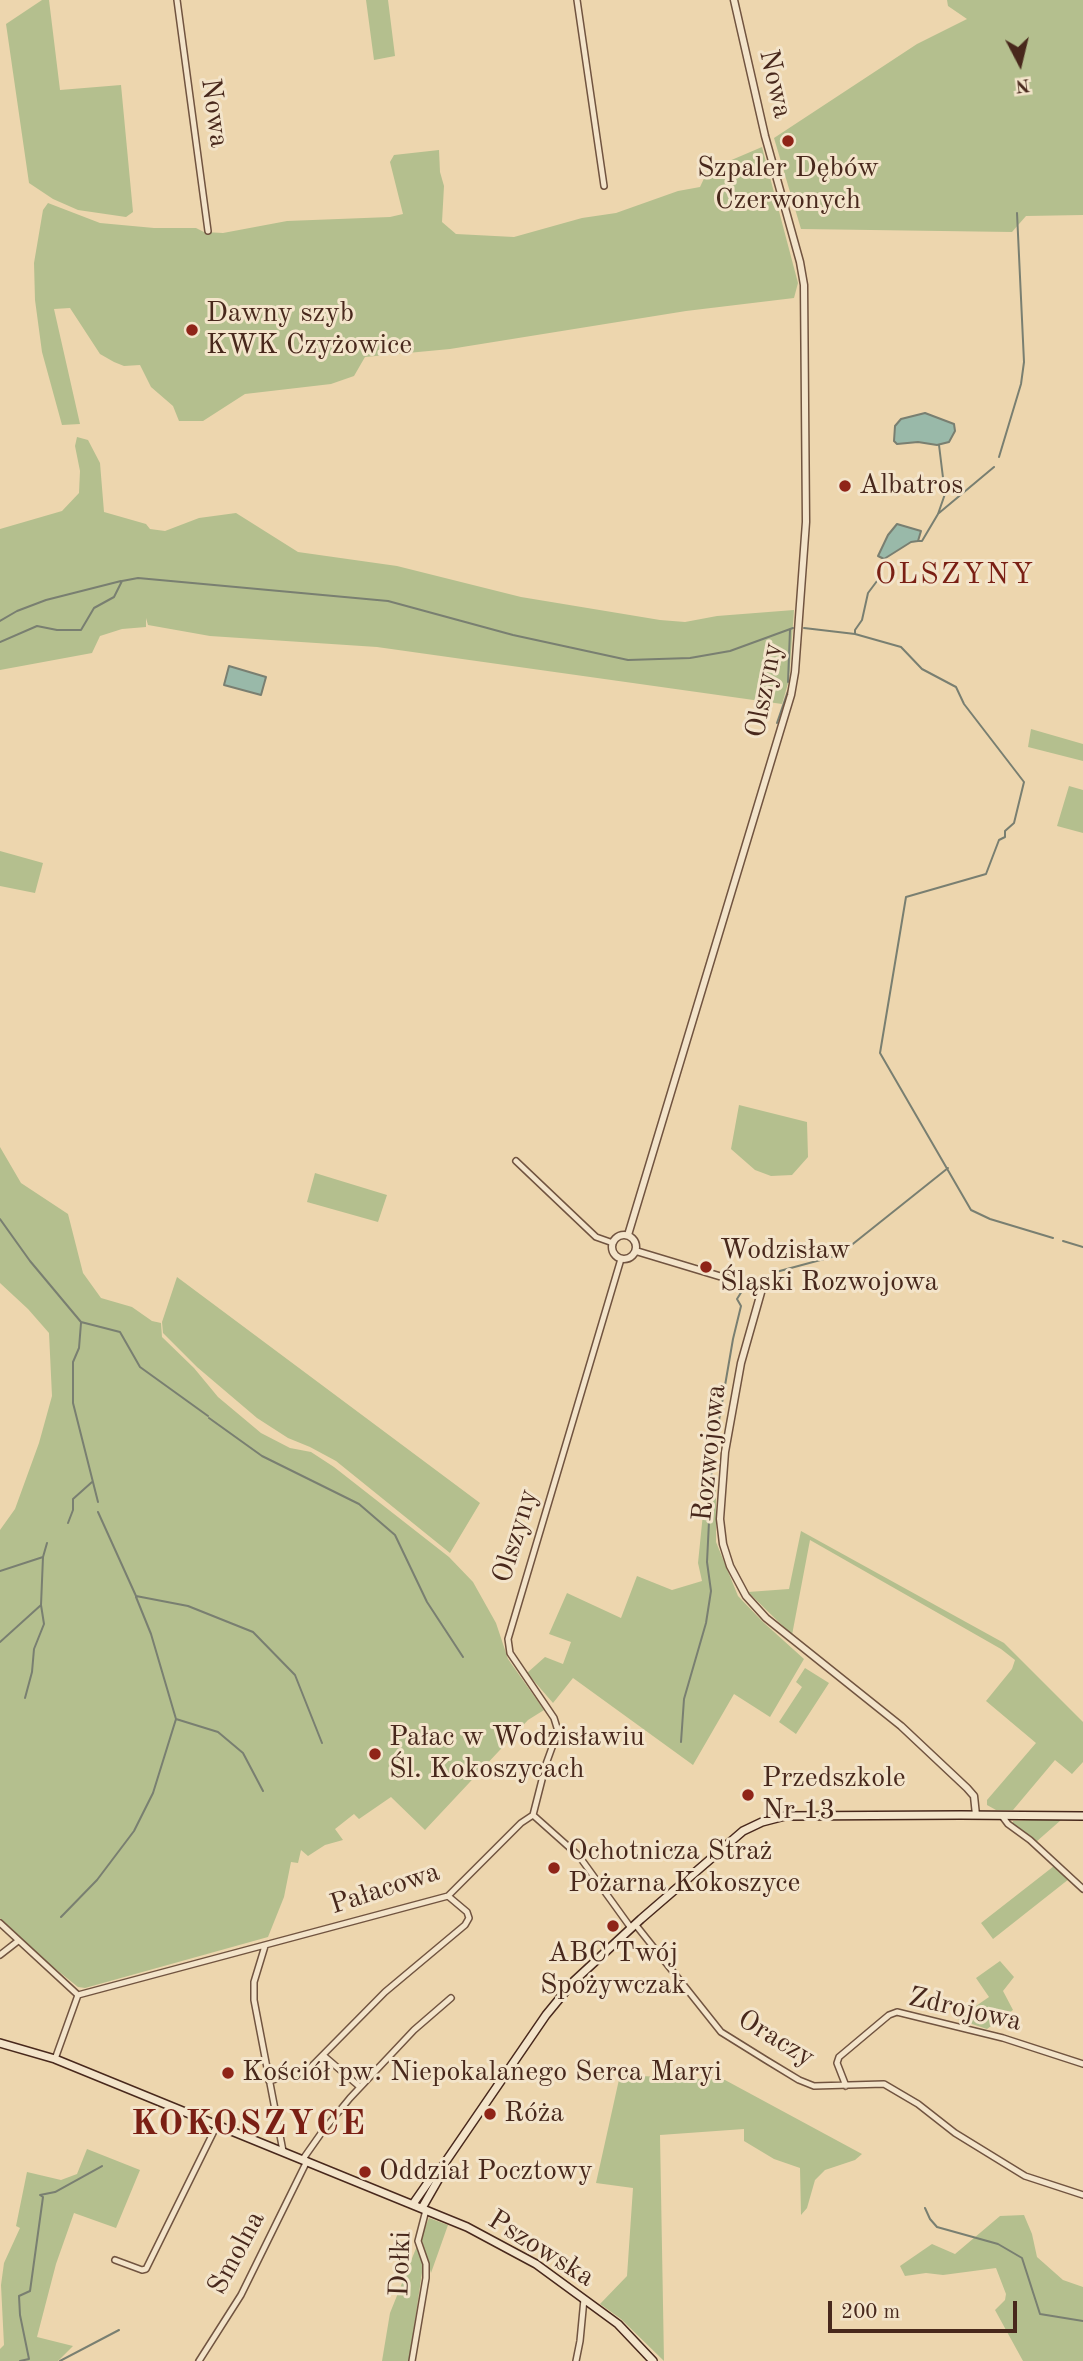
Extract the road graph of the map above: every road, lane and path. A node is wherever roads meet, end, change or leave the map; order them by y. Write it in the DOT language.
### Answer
graph roads {
  1 [pos="177,0"];
  2 [pos="577,0"];
  3 [pos="734,0"];
  4 [pos="765,136"];
  5 [pos="604,186"];
  6 [pos="208,231"];
  7 [pos="516,1161"];
  8 [pos="628,1235"];
  9 [pos="613,1243"];
  10 [pos="636,1251"];
  11 [pos="621,1259"];
  12 [pos="533,1815"];
  13 [pos="976,1815"];
  14 [pos="1002,1816"];
  15 [pos="1083,1816"];
  16 [pos="1083,1889"];
  17 [pos="448,1896"];
  18 [pos="0,1923"];
  19 [pos="633,1926"];
  20 [pos="18,1941"];
  21 [pos="265,1947"];
  22 [pos="0,1955"];
  23 [pos="78,1995"];
  24 [pos="451,1998"];
  25 [pos="0,2043"];
  26 [pos="324,2056"];
  27 [pos="55,2059"];
  28 [pos="1083,2064"];
  29 [pos="270,2081"];
  30 [pos="846,2086"];
  31 [pos="360,2087"];
  32 [pos="217,2125"];
  33 [pos="283,2151"];
  34 [pos="305,2160"];
  35 [pos="442,2166"];
  36 [pos="1083,2195"];
  37 [pos="413,2204"];
  38 [pos="424,2209"];
  39 [pos="115,2260"];
  40 [pos="584,2299"];
  41 [pos="199,2361"];
  42 [pos="412,2361"];
  43 [pos="576,2361"];
  44 [pos="653,2361"];
  1 -- 6 [label="street, Nowa"];
  2 -- 5 [label="street"];
  3 -- 4 [label="street, Nowa"];
  4 -- 8 [label="street, Olszyny"];
  7 -- 9 [label="street"];
  8 -- 9 [label="street"];
  8 -- 10 [label="street"];
  9 -- 11 [label="street"];
  10 -- 11 [label="street"];
  10 -- 13 [label="street, Rozwojowa"];
  11 -- 12 [label="street, Olszyny"];
  12 -- 17 [label="street, Pałacowa"];
  12 -- 19 [label="street, Oraczy"];
  13 -- 14 [label="main road"];
  13 -- 19 [label="main road"];
  14 -- 15 [label="main road"];
  14 -- 16 [label="street"];
  17 -- 21 [label="street, Pałacowa"];
  17 -- 26 [label="street"];
  18 -- 20 [label="street"];
  19 -- 30 [label="street, Oraczy"];
  19 -- 35 [label="main road"];
  20 -- 22 [label="street"];
  20 -- 23 [label="street"];
  21 -- 23 [label="street, Pałacowa"];
  21 -- 29 [label="street"];
  23 -- 27 [label="street"];
  24 -- 31 [label="street, Smolna"];
  25 -- 27 [label="main road, Pszowska"];
  26 -- 29 [label="street"];
  26 -- 31 [label="street"];
  27 -- 32 [label="main road, Pszowska"];
  28 -- 30 [label="street, Zdrojowa"];
  29 -- 33 [label="street"];
  30 -- 36 [label="street, Oraczy"];
  31 -- 34 [label="street, Smolna"];
  32 -- 33 [label="main road, Pszowska"];
  32 -- 39 [label="street"];
  33 -- 34 [label="main road, Pszowska"];
  34 -- 37 [label="main road, Pszowska"];
  34 -- 41 [label="street, Smolna"];
  35 -- 37 [label="main road"];
  35 -- 38 [label="main road"];
  37 -- 38 [label="main road, Pszowska"];
  38 -- 40 [label="main road, Pszowska"];
  38 -- 42 [label="street, Dołki"];
  40 -- 43 [label="street"];
  40 -- 44 [label="main road, Pszowska"];
}
